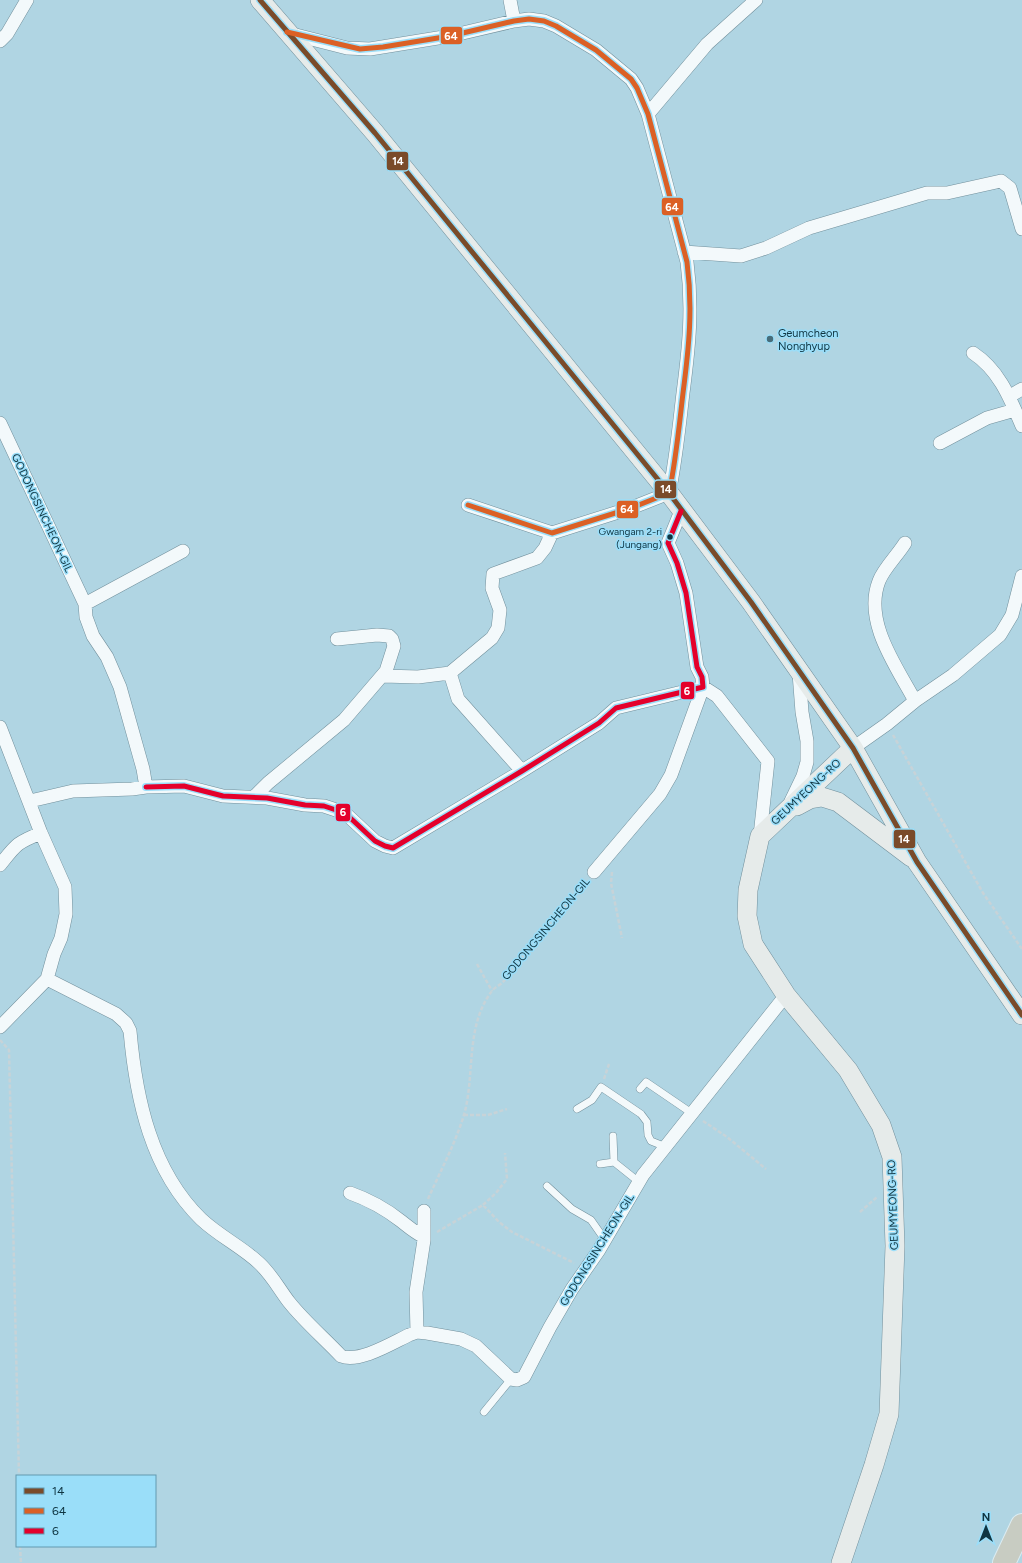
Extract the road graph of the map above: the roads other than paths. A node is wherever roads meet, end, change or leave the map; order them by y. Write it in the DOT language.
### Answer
graph roads {
  1 [pos="27,0"];
  2 [pos="260,0"];
  3 [pos="510,0"];
  4 [pos="756,0"];
  5 [pos="514,21"];
  6 [pos="287,32"];
  7 [pos="0,41"];
  8 [pos="648,114"];
  9 [pos="1017,192"];
  10 [pos="1022,229"];
  11 [pos="684,252"];
  12 [pos="973,353"];
  13 [pos="1022,390"];
  14 [pos="1010,396"];
  15 [pos="1015,410"];
  16 [pos="0,423"];
  17 [pos="1022,426"];
  18 [pos="940,443"];
  19 [pos="669,493"];
  20 [pos="468,505"];
  21 [pos="681,511"];
  22 [pos="552,532"];
  23 [pos="905,543"];
  24 [pos="183,551"];
  25 [pos="1022,576"];
  26 [pos="85,604"];
  27 [pos="337,639"];
  28 [pos="450,673"];
  29 [pos="799,673"];
  30 [pos="383,676"];
  31 [pos="703,687"];
  32 [pos="915,701"];
  33 [pos="0,727"];
  34 [pos="853,748"];
  35 [pos="522,771"];
  36 [pos="146,787"];
  37 [pos="254,797"];
  38 [pos="30,801"];
  39 [pos="785,812"];
  40 [pos="41,833"];
  41 [pos="760,836"];
  42 [pos="917,862"];
  43 [pos="0,865"];
  44 [pos="594,872"];
  45 [pos="47,979"];
  46 [pos="786,995"];
  47 [pos="1022,1015"];
  48 [pos="0,1028"];
  49 [pos="640,1089"];
  50 [pos="577,1109"];
  51 [pos="693,1114"];
  52 [pos="614,1136"];
  53 [pos="666,1147"];
  54 [pos="614,1162"];
  55 [pos="600,1164"];
  56 [pos="639,1182"];
  57 [pos="547,1186"];
  58 [pos="350,1193"];
  59 [pos="424,1211"];
  60 [pos="424,1237"];
  61 [pos="605,1240"];
  62 [pos="416,1332"];
  63 [pos="511,1379"];
  64 [pos="484,1412"];
  65 [pos="1022,1525"];
  66 [pos="841,1563"];
  67 [pos="1004,1563"];
  1 -- 7 [label="street"];
  2 -- 6 [label="street"];
  3 -- 5 [label="street"];
  4 -- 8 [label="street"];
  5 -- 6 [label="street"];
  5 -- 8 [label="street"];
  6 -- 19 [label="street"];
  8 -- 11 [label="street"];
  9 -- 10 [label="street"];
  9 -- 11 [label="street"];
  11 -- 19 [label="street"];
  12 -- 14 [label="street"];
  13 -- 14 [label="street"];
  14 -- 15 [label="street"];
  15 -- 17 [label="street"];
  15 -- 18 [label="street"];
  16 -- 26 [label="street, GODONGSINCHEON-GIL"];
  19 -- 21 [label="street"];
  19 -- 22 [label="street"];
  20 -- 22 [label="street"];
  21 -- 29 [label="street"];
  21 -- 31 [label="street"];
  22 -- 28 [label="street"];
  23 -- 32 [label="street"];
  24 -- 26 [label="street"];
  25 -- 32 [label="street"];
  26 -- 36 [label="street, GODONGSINCHEON-GIL"];
  27 -- 30 [label="street"];
  28 -- 30 [label="street"];
  28 -- 35 [label="street"];
  29 -- 34 [label="street"];
  29 -- 39 [label="street"];
  30 -- 37 [label="street"];
  31 -- 35 [label="street"];
  31 -- 41 [label="street, GEUMYEONG-RO"];
  31 -- 44 [label="street, GODONGSINCHEON-GIL"];
  32 -- 34 [label="street"];
  33 -- 38 [label="street"];
  34 -- 39 [label="street, GEUMYEONG-RO"];
  34 -- 42 [label="street"];
  35 -- 37 [label="street"];
  36 -- 37 [label="street"];
  36 -- 38 [label="street"];
  38 -- 40 [label="street"];
  39 -- 41 [label="street, GEUMYEONG-RO"];
  39 -- 42 [label="street"];
  40 -- 43 [label="street"];
  40 -- 45 [label="street"];
  41 -- 46 [label="street, GEUMYEONG-RO"];
  42 -- 47 [label="street"];
  45 -- 48 [label="street"];
  45 -- 62 [label="street"];
  46 -- 51 [label="street, GODONGSINCHEON-GIL"];
  46 -- 66 [label="street, GEUMYEONG-RO"];
  49 -- 51 [label="lane"];
  50 -- 53 [label="lane"];
  51 -- 53 [label="street, GODONGSINCHEON-GIL"];
  52 -- 54 [label="lane"];
  53 -- 56 [label="street, GODONGSINCHEON-GIL"];
  54 -- 55 [label="lane"];
  54 -- 56 [label="lane"];
  56 -- 61 [label="street, GODONGSINCHEON-GIL"];
  57 -- 61 [label="lane"];
  58 -- 60 [label="street"];
  59 -- 60 [label="street"];
  60 -- 62 [label="street"];
  61 -- 63 [label="street, GODONGSINCHEON-GIL"];
  62 -- 63 [label="street"];
  63 -- 64 [label="lane"];
  65 -- 67 [label="highway"];
}
